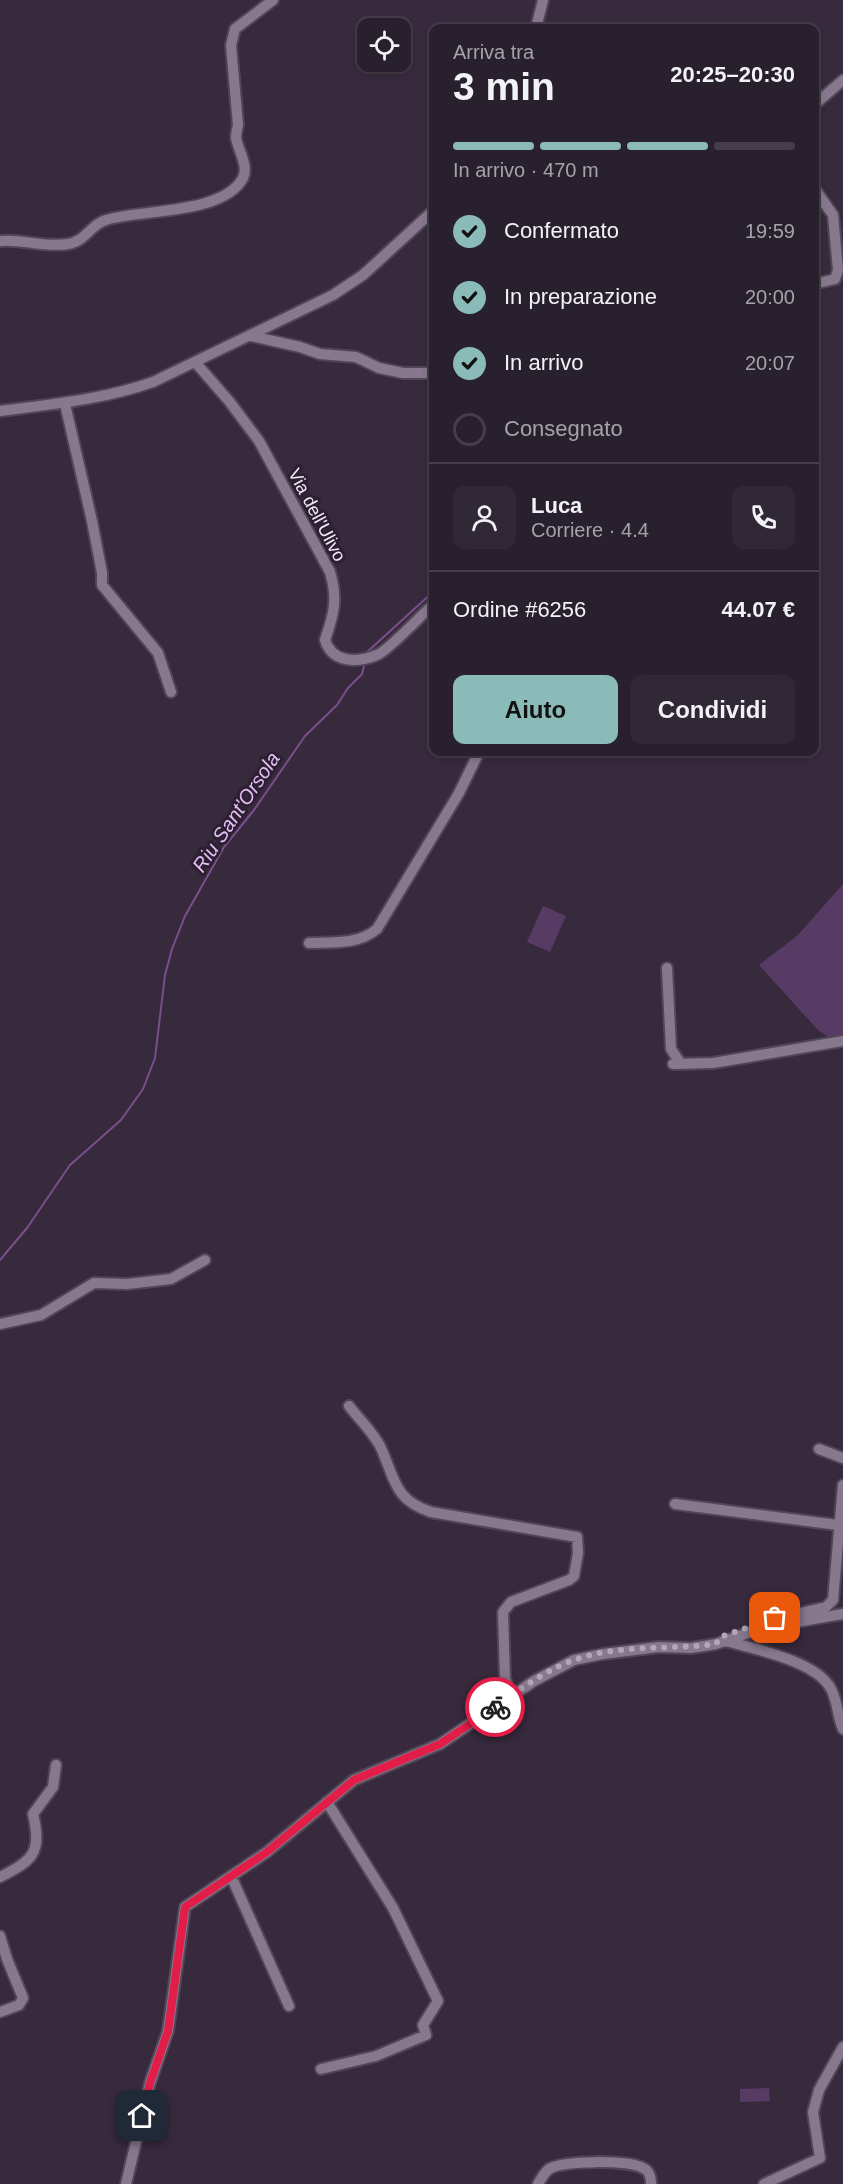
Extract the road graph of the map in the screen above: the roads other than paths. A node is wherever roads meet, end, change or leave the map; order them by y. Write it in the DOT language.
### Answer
graph roads {
  1 [pos="273,0"];
  2 [pos="543,0"];
  3 [pos="537,24"];
  4 [pos="843,80"];
  5 [pos="819,101"];
  6 [pos="819,195"];
  7 [pos="429,215"];
  8 [pos="0,241"];
  9 [pos="819,283"];
  10 [pos="251,336"];
  11 [pos="195,362"];
  12 [pos="429,373"];
  13 [pos="65,404"];
  14 [pos="0,411"];
  15 [pos="429,608"];
  16 [pos="171,692"];
  17 [pos="477,756"];
  18 [pos="309,943"];
  19 [pos="667,968"];
  20 [pos="843,1041"];
  21 [pos="206,1260"];
  22 [pos="0,1324"];
  23 [pos="349,1406"];
  24 [pos="819,1449"];
  25 [pos="843,1458"];
  26 [pos="843,1485"];
  27 [pos="675,1504"];
  28 [pos="838,1525"];
  29 [pos="843,1614"];
  30 [pos="720,1643"];
  31 [pos="511,1696"];
  32 [pos="843,1729"];
  33 [pos="56,1765"];
  34 [pos="327,1802"];
  35 [pos="231,1876"];
  36 [pos="0,1877"];
  37 [pos="0,1936"];
  38 [pos="289,2006"];
  39 [pos="0,2012"];
  40 [pos="843,2047"];
  41 [pos="321,2069"];
  42 [pos="126,2184"];
  43 [pos="538,2184"];
  44 [pos="651,2184"];
  45 [pos="764,2184"];
  1 -- 8 [label="street"];
  2 -- 3 [label="street"];
  4 -- 5 [label="street"];
  6 -- 9 [label="street"];
  7 -- 10 [label="street"];
  10 -- 11 [label="street"];
  10 -- 12 [label="street"];
  11 -- 13 [label="street"];
  11 -- 15 [label="street, Via dell'Ulivo"];
  13 -- 14 [label="street"];
  13 -- 16 [label="street"];
  17 -- 18 [label="street"];
  19 -- 20 [label="street"];
  21 -- 22 [label="street"];
  23 -- 31 [label="street"];
  24 -- 25 [label="street"];
  26 -- 28 [label="street"];
  27 -- 28 [label="street"];
  28 -- 30 [label="street"];
  29 -- 30 [label="street"];
  30 -- 31 [label="street"];
  30 -- 32 [label="street"];
  31 -- 34 [label="street"];
  33 -- 36 [label="street"];
  34 -- 35 [label="street"];
  34 -- 41 [label="street"];
  35 -- 38 [label="street"];
  35 -- 42 [label="street"];
  37 -- 39 [label="street"];
  40 -- 45 [label="street"];
  43 -- 44 [label="street"];
}
